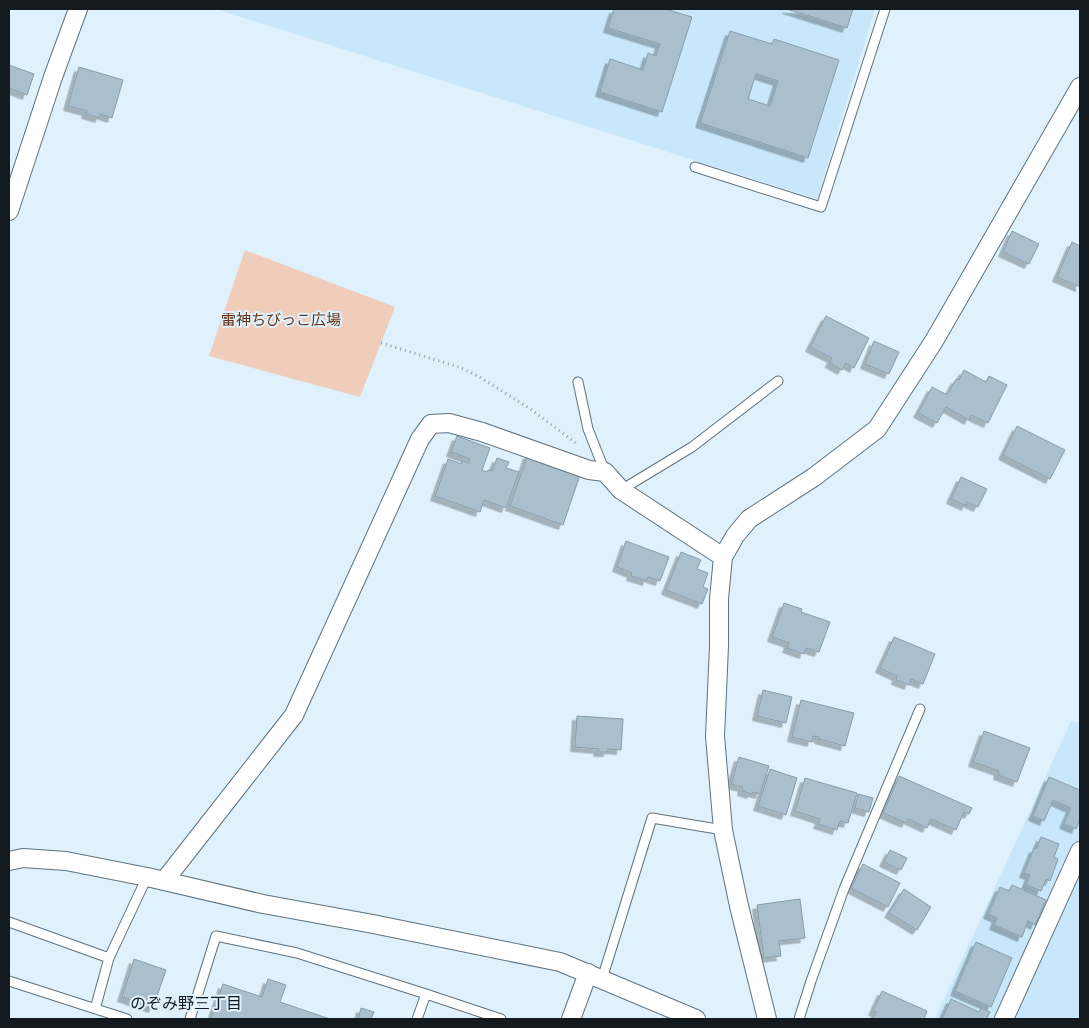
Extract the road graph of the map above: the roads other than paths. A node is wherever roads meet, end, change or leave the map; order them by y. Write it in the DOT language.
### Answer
graph roads {
  1 [pos="78,9"];
  2 [pos="885,9"];
  3 [pos="1080,87"];
  4 [pos="694,167"];
  5 [pos="9,211"];
  6 [pos="778,381"];
  7 [pos="578,382"];
  8 [pos="606,472"];
  9 [pos="622,490"];
  10 [pos="723,557"];
  11 [pos="920,709"];
  12 [pos="724,830"];
  13 [pos="1080,851"];
  14 [pos="9,862"];
  15 [pos="156,879"];
  16 [pos="9,922"];
  17 [pos="109,958"];
  18 [pos="595,976"];
  19 [pos="9,981"];
  20 [pos="426,994"];
  21 [pos="95,1009"];
  22 [pos="127,1019"];
  23 [pos="190,1019"];
  24 [pos="417,1019"];
  25 [pos="501,1019"];
  26 [pos="571,1019"];
  27 [pos="696,1019"];
  28 [pos="767,1019"];
  29 [pos="799,1019"];
  30 [pos="1004,1019"];
  1 -- 5 [label="street"];
  2 -- 4 [label="lane"];
  3 -- 10 [label="street"];
  6 -- 9 [label="lane"];
  7 -- 8 [label="lane"];
  8 -- 9 [label="street"];
  8 -- 15 [label="street"];
  9 -- 10 [label="street"];
  10 -- 12 [label="street"];
  11 -- 29 [label="lane"];
  12 -- 18 [label="lane"];
  12 -- 28 [label="street"];
  13 -- 30 [label="street"];
  14 -- 15 [label="street"];
  15 -- 17 [label="lane"];
  15 -- 18 [label="street"];
  16 -- 17 [label="lane"];
  17 -- 21 [label="lane"];
  18 -- 26 [label="street"];
  18 -- 27 [label="street"];
  19 -- 21 [label="lane"];
  20 -- 23 [label="lane"];
  20 -- 24 [label="lane"];
  20 -- 25 [label="lane"];
  21 -- 22 [label="lane"];
}
